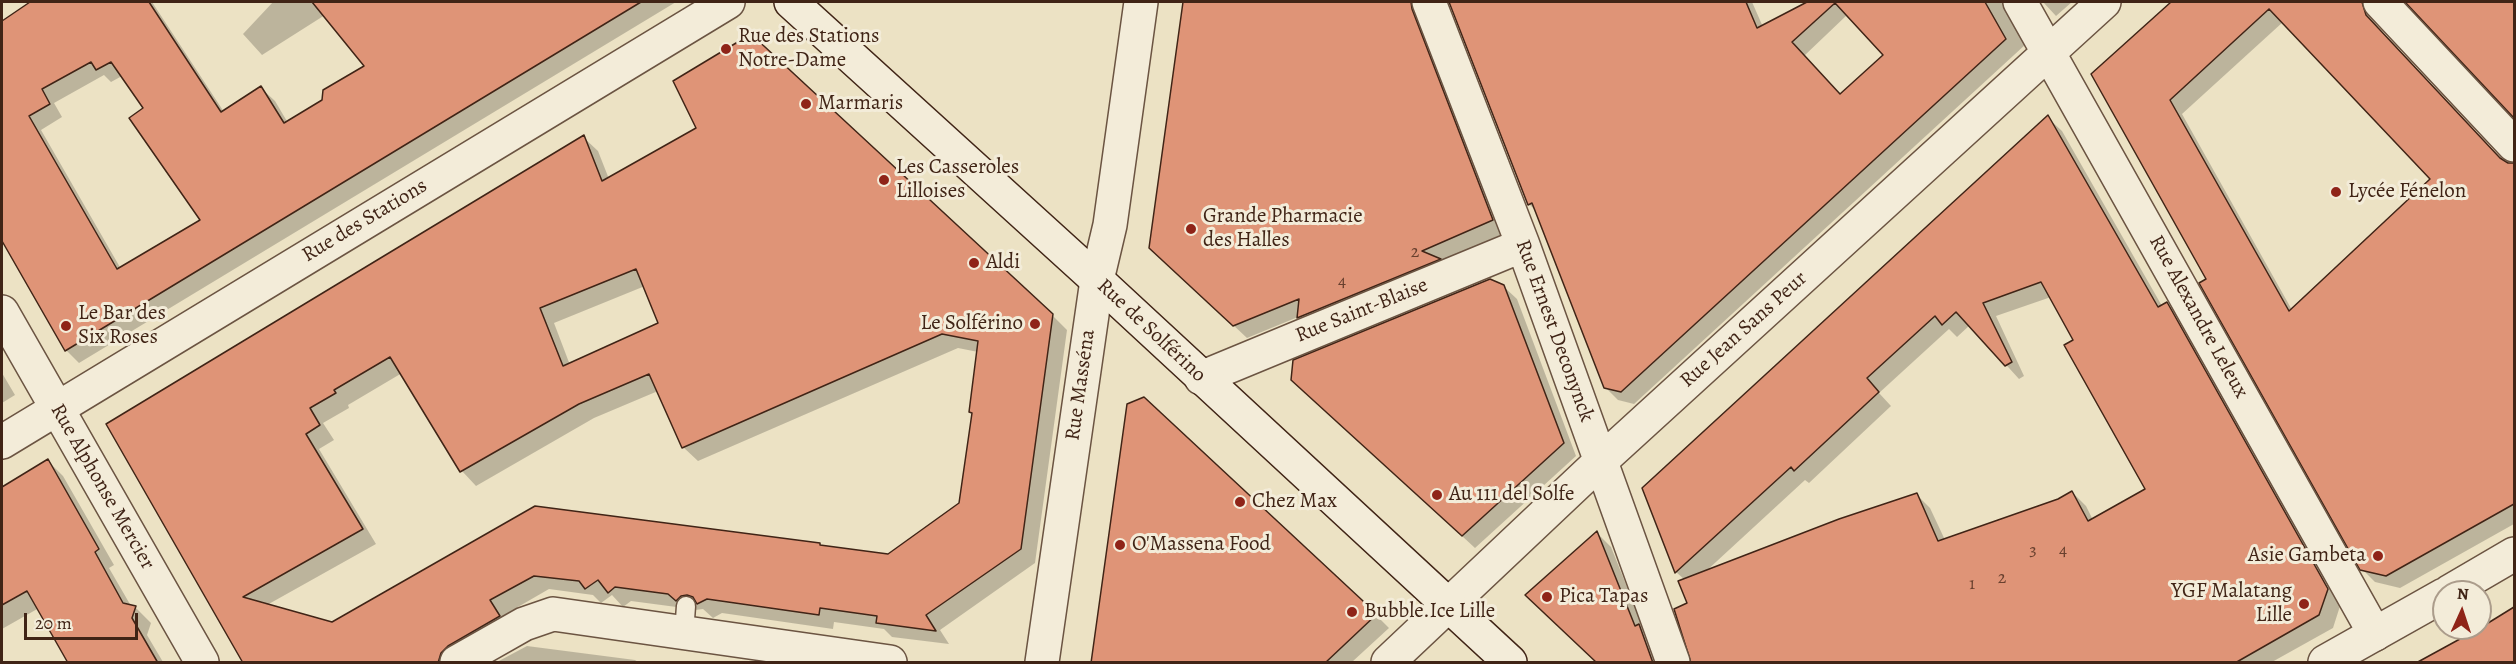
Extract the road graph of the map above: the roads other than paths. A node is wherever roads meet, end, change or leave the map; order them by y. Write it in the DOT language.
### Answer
graph roads {
  1 [pos="728,2"];
  2 [pos="791,2"];
  3 [pos="1141,2"];
  4 [pos="1429,2"];
  5 [pos="2020,2"];
  6 [pos="2104,2"];
  7 [pos="2380,2"];
  8 [pos="2049,51"];
  9 [pos="2514,145"];
  10 [pos="1523,245"];
  11 [pos="1096,280"];
  12 [pos="2,312"];
  13 [pos="1201,378"];
  14 [pos="56,408"];
  15 [pos="2,442"];
  16 [pos="1602,460"];
  17 [pos="2514,554"];
  18 [pos="2470,580"];
  19 [pos="2432,602"];
  20 [pos="1448,605"];
  21 [pos="2375,634"];
  22 [pos="202,663"];
  23 [pos="457,663"];
  24 [pos="890,663"];
  25 [pos="1042,663"];
  26 [pos="1388,663"];
  27 [pos="1510,663"];
  28 [pos="1673,663"];
  29 [pos="2325,663"];
  1 -- 14 [label="street, Rue des Stations"];
  2 -- 11 [label="street, Rue de Solférino"];
  3 -- 11 [label="street, Rue Masséna"];
  4 -- 10 [label="street, Rue Ernest Deconynck"];
  5 -- 8 [label="street, Rue Alexandre Leleux"];
  6 -- 8 [label="street, Rue Jean Sans Peur"];
  7 -- 9 [label="street"];
  8 -- 16 [label="street, Rue Jean Sans Peur"];
  8 -- 21 [label="street, Rue Alexandre Leleux"];
  10 -- 13 [label="street, Rue Saint-Blaise"];
  10 -- 16 [label="street, Rue Ernest Deconynck"];
  11 -- 13 [label="street, Rue de Solférino"];
  11 -- 25 [label="street, Rue Masséna"];
  12 -- 14 [label="street, Rue Alphonse Mercier"];
  13 -- 20 [label="street, Rue de Solférino"];
  14 -- 15 [label="street, Rue des Stations"];
  14 -- 22 [label="street, Rue Alphonse Mercier"];
  16 -- 20 [label="street, Rue Jean Sans Peur"];
  16 -- 28 [label="street, Rue Ernest Deconynck"];
  17 -- 18 [label="street"];
  19 -- 21 [label="street"];
  20 -- 26 [label="street, Rue Jean Sans Peur"];
  20 -- 27 [label="street, Rue de Solférino"];
  21 -- 29 [label="street"];
  23 -- 24 [label="street"];
}
